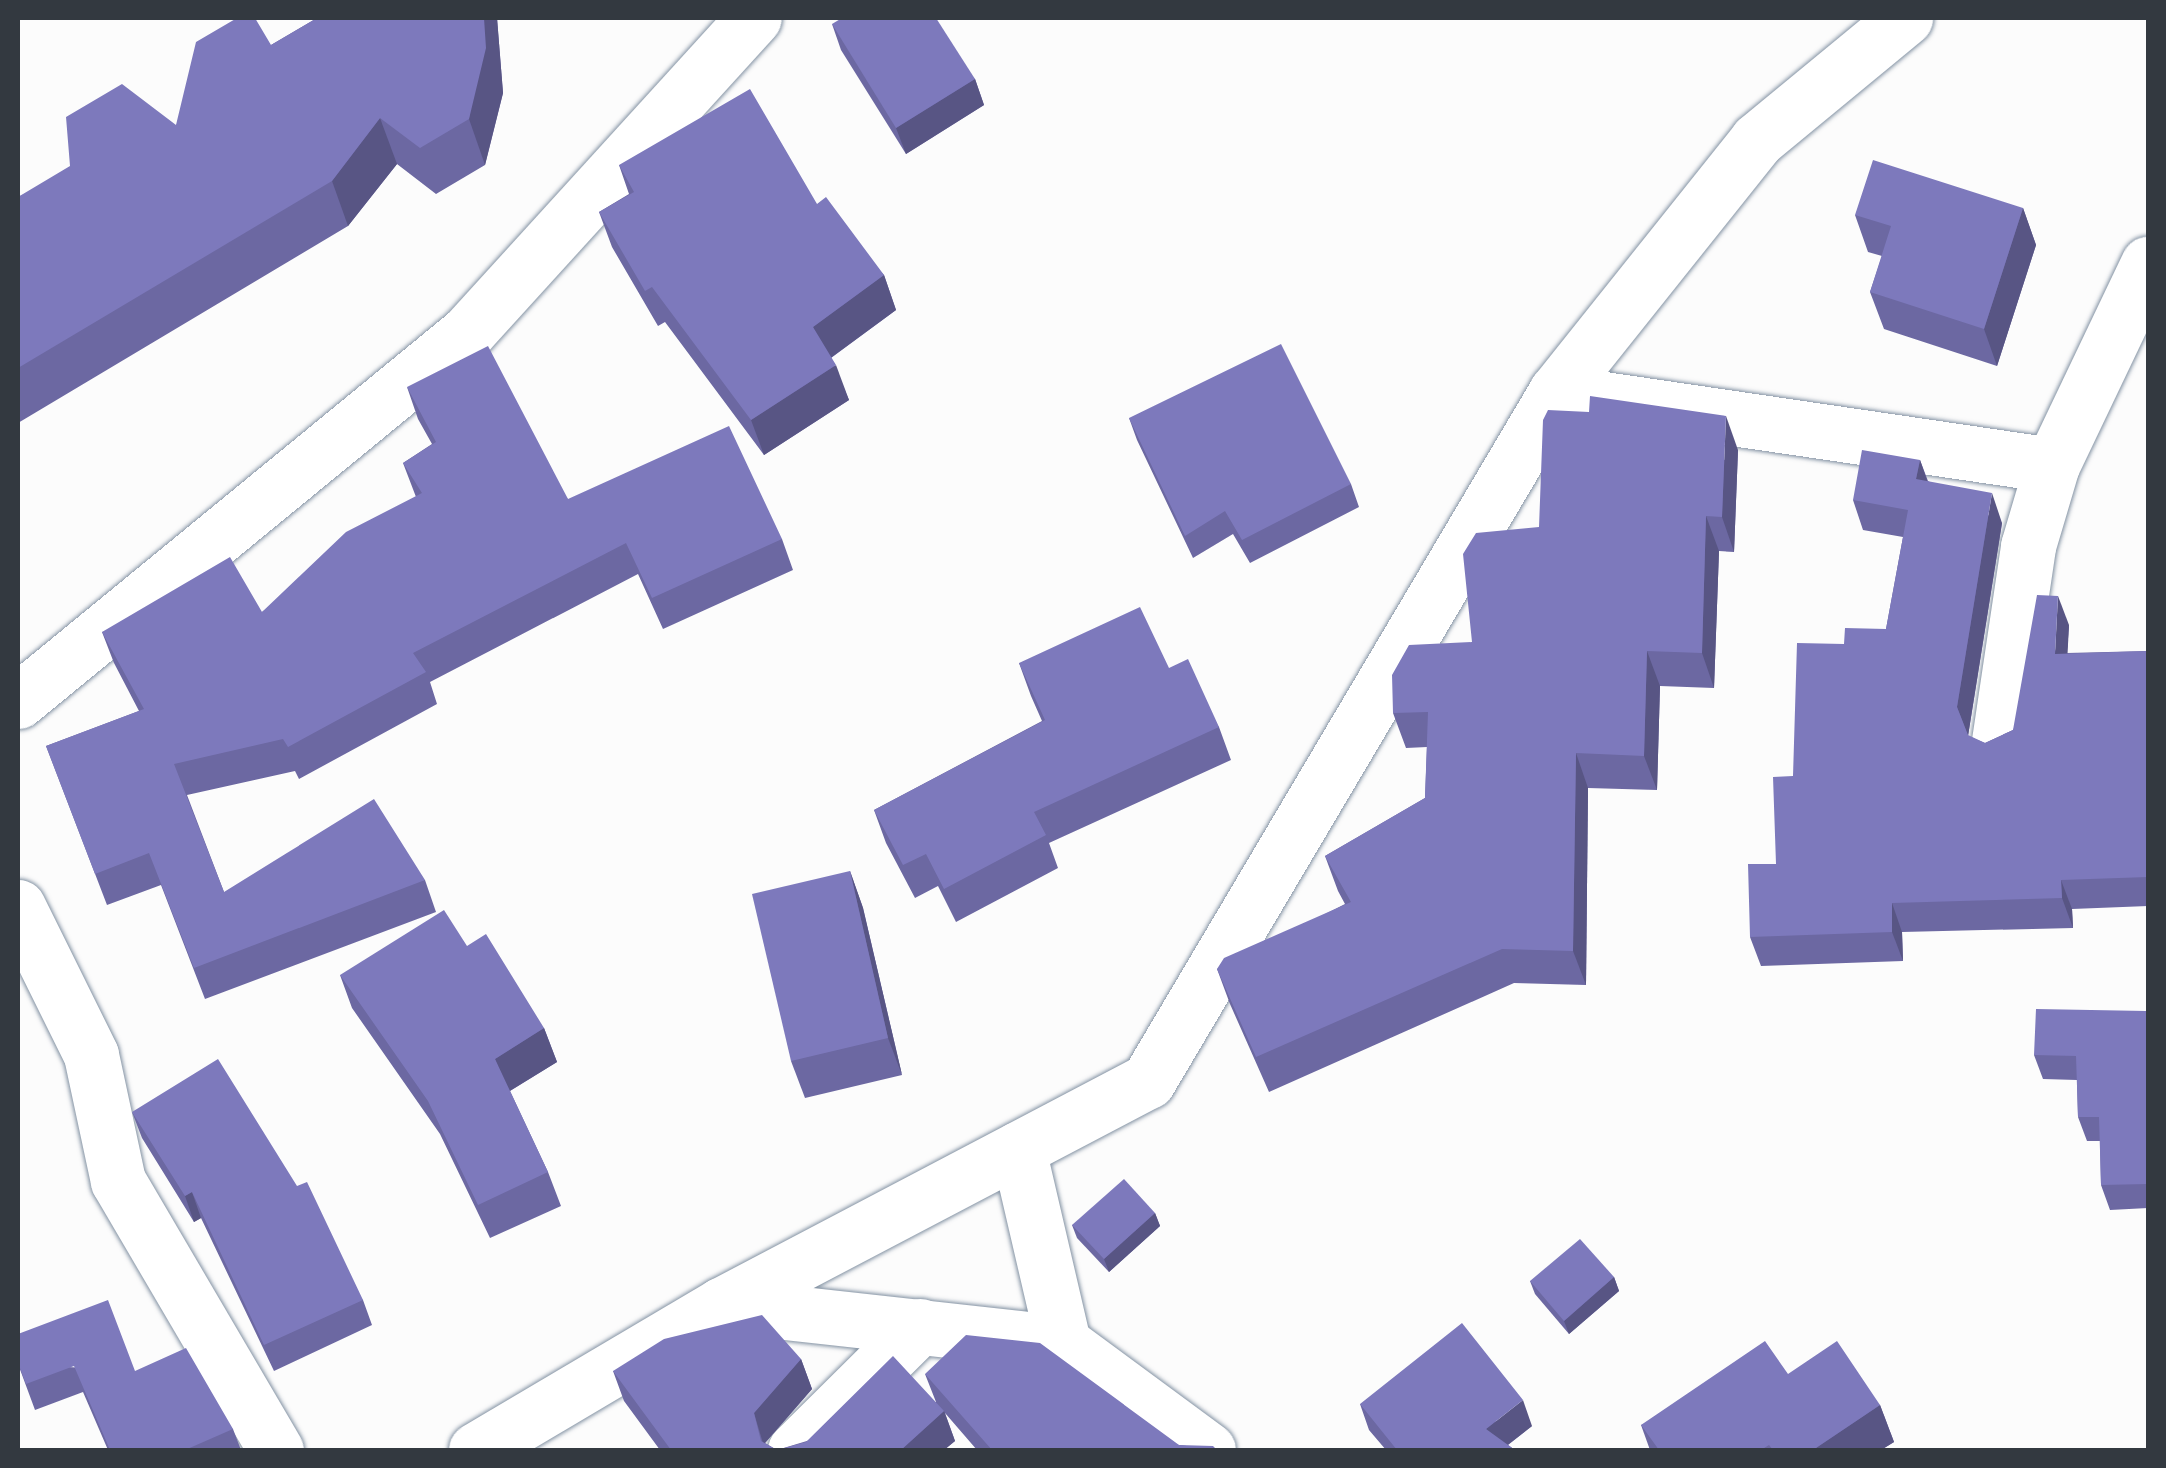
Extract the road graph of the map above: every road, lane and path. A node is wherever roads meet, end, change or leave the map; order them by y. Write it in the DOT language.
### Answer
graph roads {
  1 [pos="754,18"];
  2 [pos="1905,18"];
  3 [pos="2148,264"];
  4 [pos="1556,392"];
  5 [pos="2052,465"];
  6 [pos="18,701"];
  7 [pos="1999,741"];
  8 [pos="18,907"];
  9 [pos="1018,1149"];
  10 [pos="722,1305"];
  11 [pos="920,1326"];
  12 [pos="1063,1343"];
  13 [pos="1187,1445"];
  14 [pos="276,1450"];
  15 [pos="476,1450"];
  16 [pos="795,1450"];
  1 -- 6 [label="street"];
  2 -- 4 [label="street"];
  3 -- 5 [label="street"];
  4 -- 5 [label="street"];
  4 -- 9 [label="street"];
  5 -- 7 [label="street"];
  8 -- 14 [label="street"];
  9 -- 10 [label="street"];
  9 -- 12 [label="street"];
  10 -- 11 [label="street"];
  10 -- 15 [label="street"];
  11 -- 12 [label="street"];
  11 -- 16 [label="street"];
  12 -- 13 [label="street"];
}
